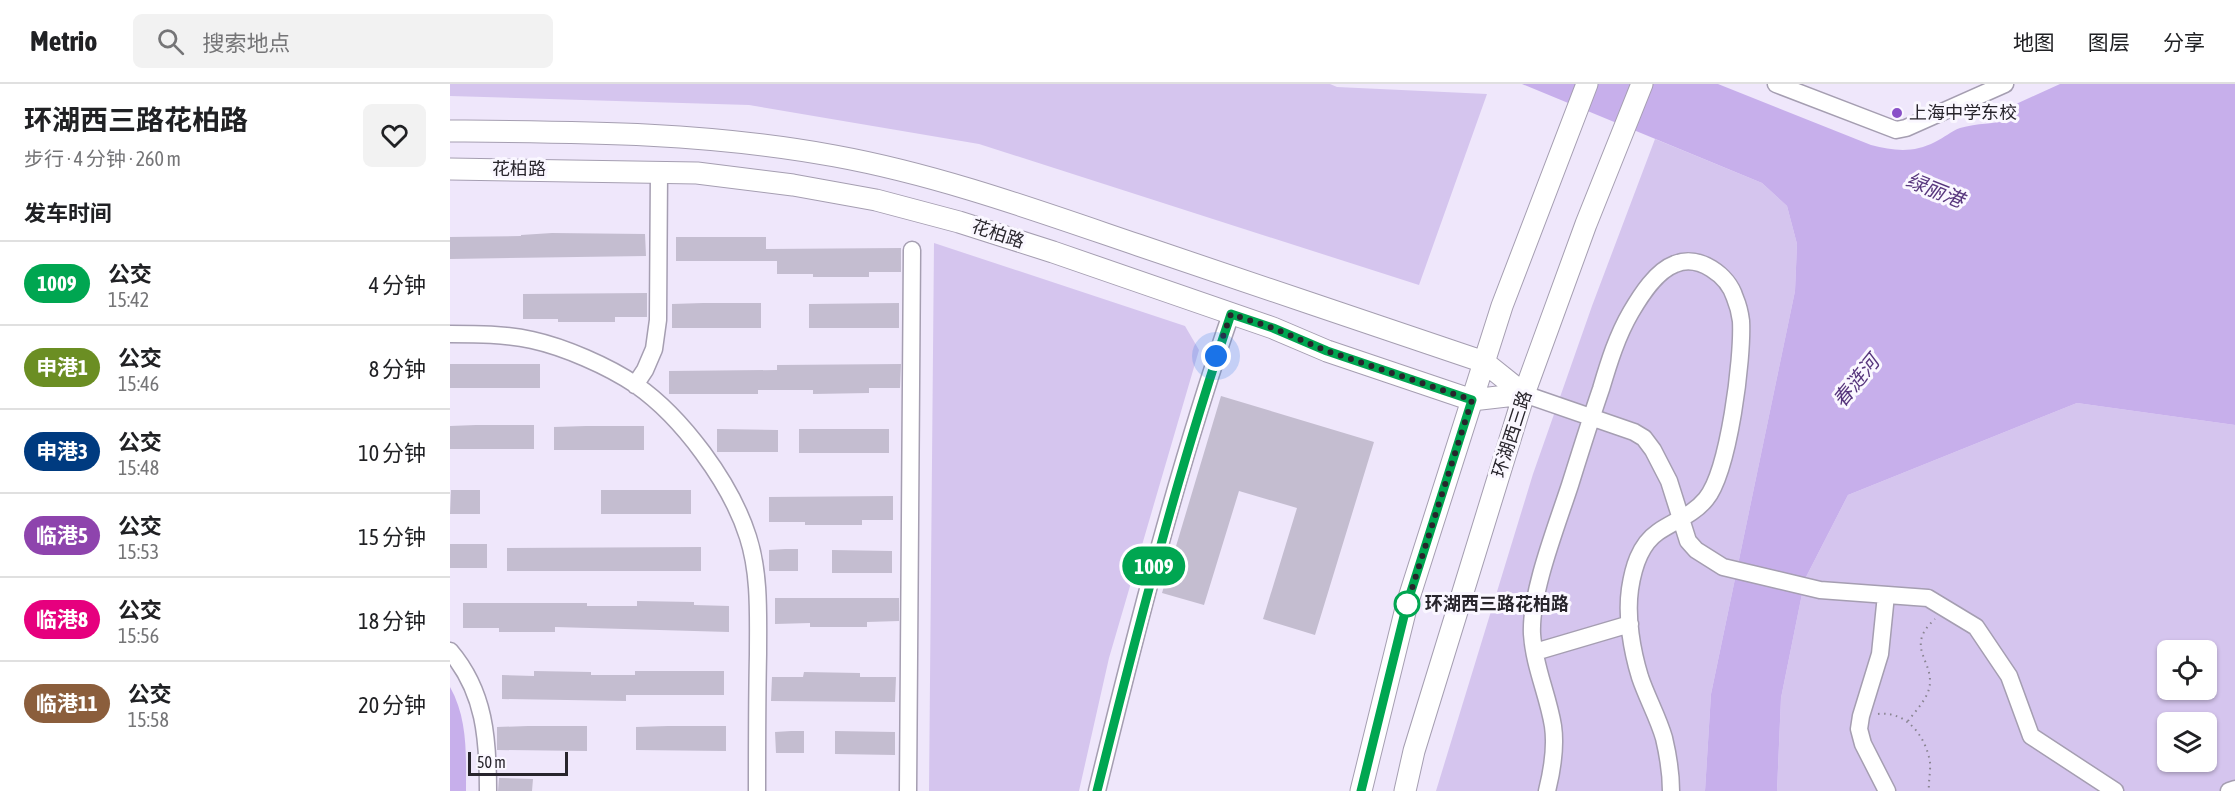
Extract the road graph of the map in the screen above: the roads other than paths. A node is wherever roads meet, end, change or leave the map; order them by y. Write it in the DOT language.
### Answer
graph roads {
  1 [pos="1587,84"];
  2 [pos="1642,84"];
  3 [pos="1776,84"];
  4 [pos="2005,84"];
  5 [pos="450,131"];
  6 [pos="450,169"];
  7 [pos="660,171"];
  8 [pos="912,250"];
  9 [pos="1231,314"];
  10 [pos="450,334"];
  11 [pos="1484,362"];
  12 [pos="635,385"];
  13 [pos="1524,394"];
  14 [pos="1472,400"];
  15 [pos="1591,417"];
  16 [pos="1681,520"];
  17 [pos="1886,595"];
  18 [pos="1630,624"];
  19 [pos="450,651"];
  20 [pos="1535,652"];
  21 [pos="2235,789"];
  22 [pos="488,791"];
  23 [pos="757,791"];
  24 [pos="908,791"];
  25 [pos="1097,791"];
  26 [pos="1361,791"];
  27 [pos="1405,791"];
  28 [pos="1547,791"];
  29 [pos="1671,791"];
  30 [pos="1887,791"];
  31 [pos="2115,791"];
  32 [pos="2229,791"];
  1 -- 11 [label="main road"];
  2 -- 13 [label="main road, 环湖西三路"];
  3 -- 4 [label="street"];
  5 -- 11 [label="main road, 花柏路"];
  6 -- 7 [label="main road, 花柏路"];
  7 -- 9 [label="main road, 花柏路"];
  7 -- 12 [label="street"];
  8 -- 24 [label="street"];
  9 -- 14 [label="main road, 花柏路"];
  9 -- 25 [label="street"];
  10 -- 12 [label="street"];
  11 -- 13 [label="main road, 花柏路"];
  11 -- 14 [label="main road"];
  12 -- 23 [label="street"];
  13 -- 14 [label="main road, 花柏路"];
  13 -- 15 [label="street"];
  13 -- 27 [label="main road, 环湖西三路"];
  14 -- 26 [label="main road"];
  15 -- 16 [label="street"];
  15 -- 16 [label="street"];
  15 -- 20 [label="street"];
  16 -- 17 [label="street"];
  16 -- 18 [label="street"];
  17 -- 30 [label="street"];
  17 -- 31 [label="street"];
  18 -- 20 [label="street"];
  18 -- 29 [label="street"];
  19 -- 22 [label="street"];
  20 -- 28 [label="street"];
  21 -- 32 [label="street"];
}
